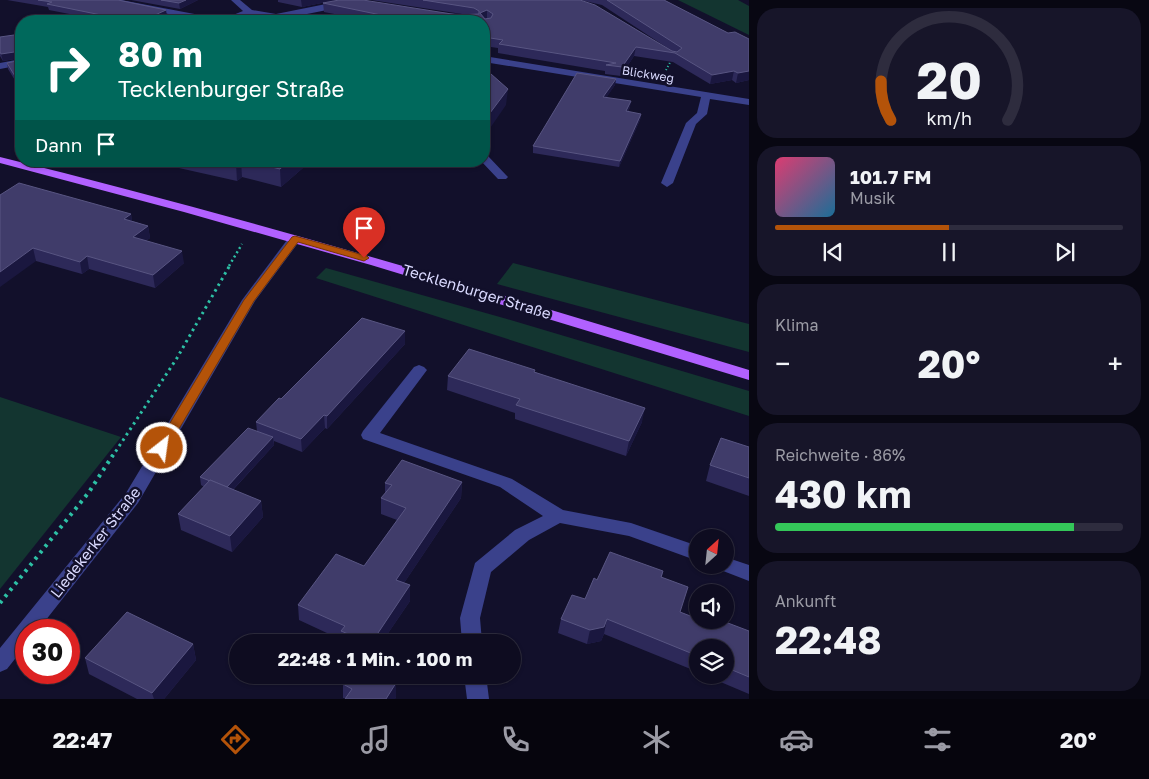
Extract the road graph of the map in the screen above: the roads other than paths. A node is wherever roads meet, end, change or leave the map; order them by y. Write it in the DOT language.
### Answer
graph roads {
  1 [pos="109,0"];
  2 [pos="235,0"];
  3 [pos="352,1"];
  4 [pos="368,5"];
  5 [pos="250,13"];
  6 [pos="185,15"];
  7 [pos="242,15"];
  8 [pos="271,15"];
  9 [pos="294,15"];
  10 [pos="490,60"];
  11 [pos="15,63"];
  12 [pos="0,66"];
  13 [pos="706,96"];
  14 [pos="749,102"];
  15 [pos="0,160"];
  16 [pos="15,164"];
  17 [pos="490,164"];
  18 [pos="27,167"];
  19 [pos="502,177"];
  20 [pos="667,183"];
  21 [pos="295,239"];
  22 [pos="419,370"];
  23 [pos="749,375"];
  24 [pos="558,516"];
  25 [pos="689,551"];
  26 [pos="734,567"];
  27 [pos="749,573"];
  28 [pos="471,634"];
  29 [pos="0,662"];
  30 [pos="476,684"];
  31 [pos="478,699"];
  1 -- 6 [label="street"];
  2 -- 5 [label="street"];
  3 -- 4 [label="street"];
  3 -- 9 [label="street"];
  5 -- 7 [label="street"];
  5 -- 8 [label="street"];
  10 -- 13 [label="street, Blickweg"];
  11 -- 12 [label="street"];
  13 -- 14 [label="street, Blickweg"];
  13 -- 20 [label="street"];
  15 -- 16 [label="main road, Tecklenburger Straße"];
  17 -- 19 [label="street"];
  18 -- 21 [label="main road, Tecklenburger Straße"];
  21 -- 23 [label="main road, Tecklenburger Straße"];
  21 -- 29 [label="street, Liedekerker Straße"];
  22 -- 24 [label="street"];
  24 -- 25 [label="street"];
  24 -- 28 [label="street"];
  26 -- 27 [label="street"];
  30 -- 31 [label="street"];
}
